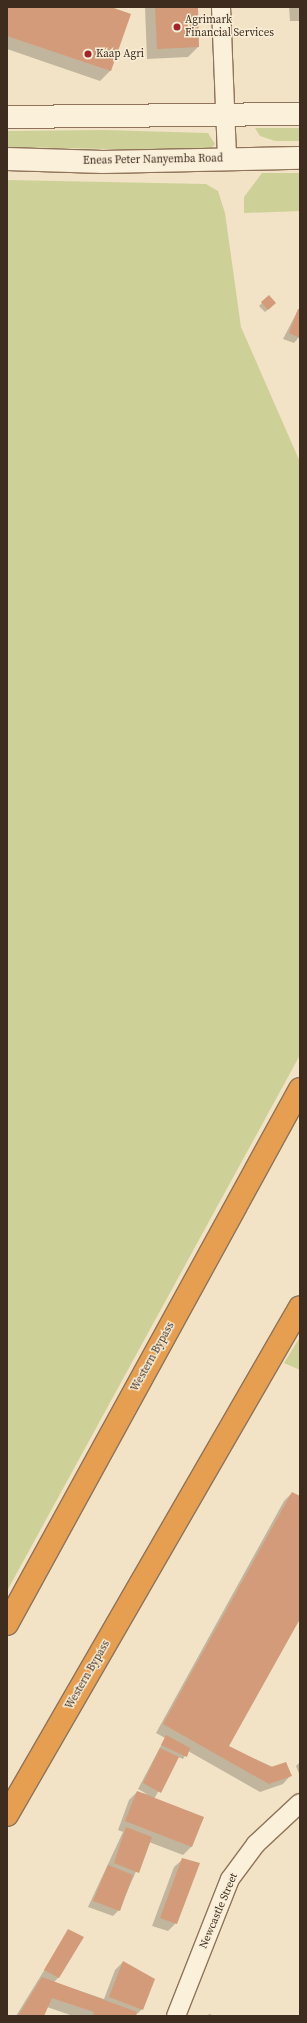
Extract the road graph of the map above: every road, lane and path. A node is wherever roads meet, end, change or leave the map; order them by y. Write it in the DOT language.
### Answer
graph roads {
  1 [pos="221,7"];
  2 [pos="226,114"];
  3 [pos="300,114"];
  4 [pos="7,117"];
  5 [pos="227,158"];
  6 [pos="300,158"];
  7 [pos="7,159"];
  8 [pos="300,1089"];
  9 [pos="300,1306"];
  10 [pos="7,1624"];
  11 [pos="300,1802"];
  12 [pos="7,1815"];
  13 [pos="176,2016"];
  1 -- 2 [label="street"];
  2 -- 3 [label="main road"];
  2 -- 4 [label="main road"];
  2 -- 5 [label="street"];
  5 -- 6 [label="main road, Eneas Peter Nanyemba Road"];
  5 -- 7 [label="main road, Eneas Peter Nanyemba Road"];
  8 -- 10 [label="highway, Western Bypass"];
  9 -- 12 [label="highway, Western Bypass"];
  11 -- 13 [label="street, Newcastle Street"];
}
